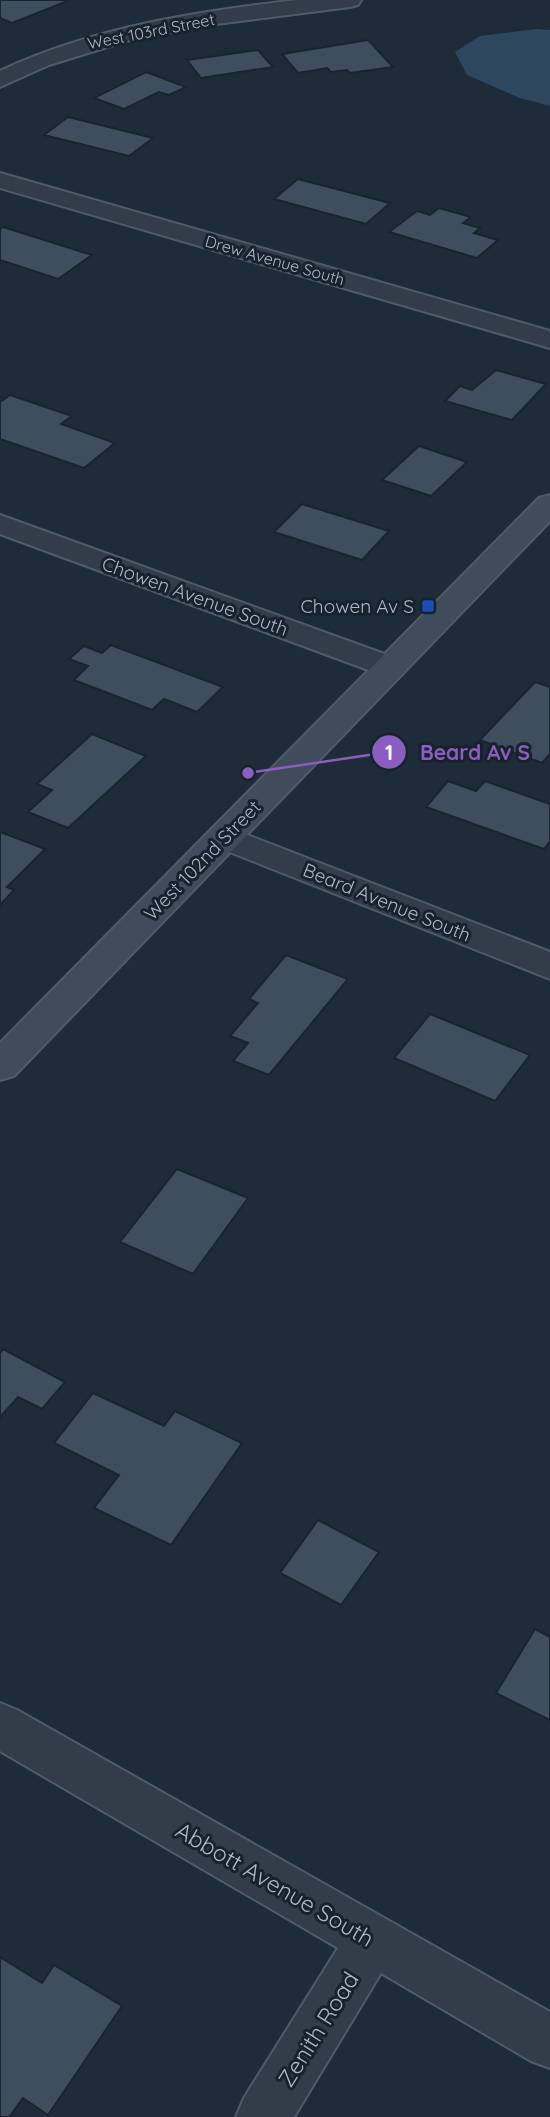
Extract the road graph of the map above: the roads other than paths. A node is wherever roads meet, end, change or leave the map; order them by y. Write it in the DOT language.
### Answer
graph roads {
  1 [pos="350,0"];
  2 [pos="0,80"];
  3 [pos="0,180"];
  4 [pos="550,340"];
  5 [pos="550,504"];
  6 [pos="0,524"];
  7 [pos="390,667"];
  8 [pos="224,837"];
  9 [pos="550,966"];
  10 [pos="0,1066"];
  11 [pos="0,1725"];
  12 [pos="372,1941"];
  13 [pos="550,2042"];
  14 [pos="263,2117"];
  1 -- 2 [label="street, West 103rd Street"];
  3 -- 4 [label="street, Drew Avenue South"];
  5 -- 7 [label="street, West 102nd Street"];
  6 -- 7 [label="street, Chowen Avenue South"];
  7 -- 8 [label="street, West 102nd Street"];
  8 -- 9 [label="street, Beard Avenue South"];
  8 -- 10 [label="street, West 102nd Street"];
  11 -- 12 [label="street, Abbott Avenue South"];
  12 -- 13 [label="street, Abbott Avenue South"];
  12 -- 14 [label="street, Zenith Road"];
}
